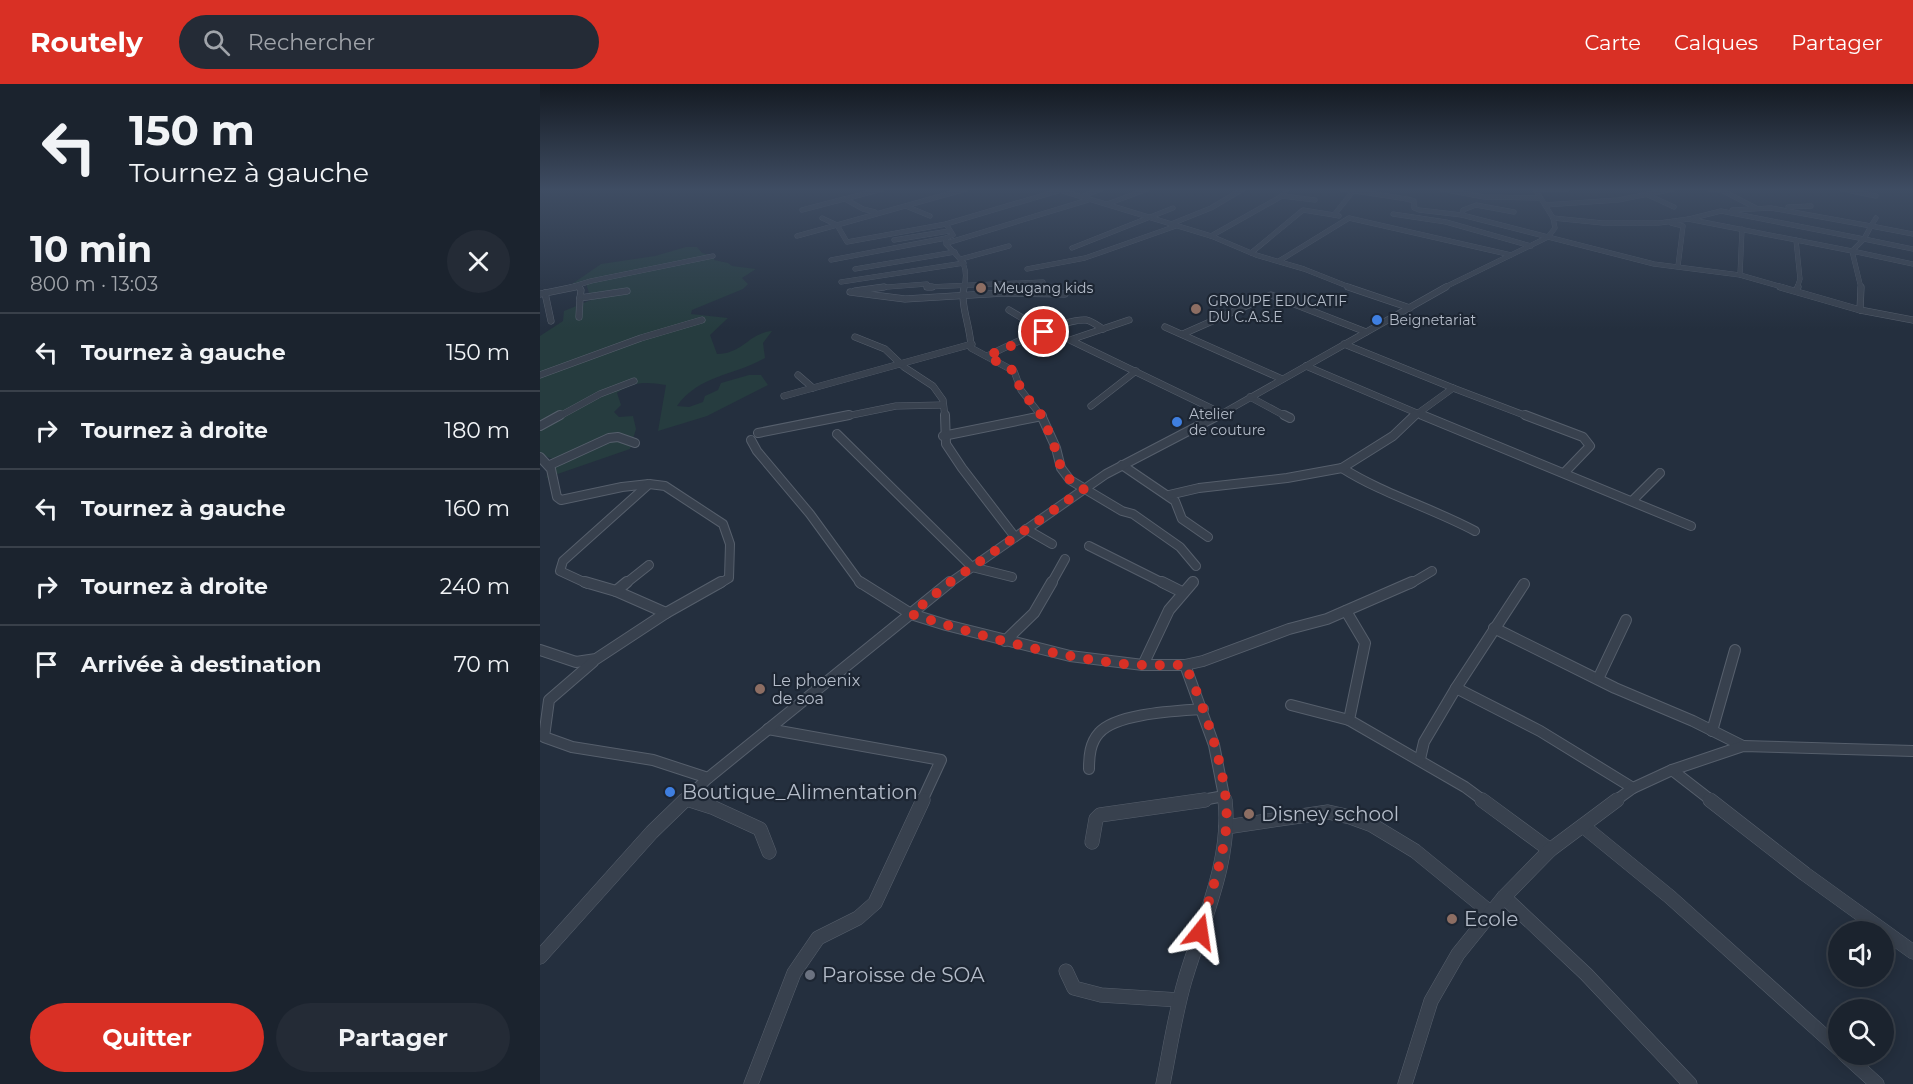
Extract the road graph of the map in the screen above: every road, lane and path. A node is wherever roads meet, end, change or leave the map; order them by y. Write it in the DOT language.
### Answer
graph roads {
  1 [pos="843,236"];
  2 [pos="882,236"];
  3 [pos="920,236"];
  4 [pos="952,236"];
  5 [pos="964,236"];
  6 [pos="1104,236"];
  7 [pos="1148,236"];
  8 [pos="1211,236"];
  9 [pos="1272,236"];
  10 [pos="1320,236"];
  11 [pos="1423,236"];
  12 [pos="1494,236"];
  13 [pos="1543,236"];
  14 [pos="1682,236"];
  15 [pos="1742,236"];
  16 [pos="1785,236"];
  17 [pos="1836,236"];
  18 [pos="1866,236"];
  19 [pos="1548,237"];
  20 [pos="1864,239"];
  21 [pos="894,240"];
  22 [pos="1796,240"];
  23 [pos="946,241"];
  24 [pos="1009,246"];
  25 [pos="1531,246"];
  26 [pos="1072,248"];
  27 [pos="1913,249"];
  28 [pos="1852,251"];
  29 [pos="955,252"];
  30 [pos="1251,253"];
  31 [pos="1511,255"];
  32 [pos="713,256"];
  33 [pos="831,260"];
  34 [pos="911,260"];
  35 [pos="962,261"];
  36 [pos="1279,261"];
  37 [pos="1911,264"];
  38 [pos="1678,266"];
  39 [pos="855,269"];
  40 [pos="1027,269"];
  41 [pos="916,270"];
  42 [pos="1913,273"];
  43 [pos="1740,275"];
  44 [pos="841,282"];
  45 [pos="1043,282"];
  46 [pos="965,284"];
  47 [pos="578,286"];
  48 [pos="1797,290"];
  49 [pos="627,291"];
  50 [pos="543,294"];
  51 [pos="1065,294"];
  52 [pos="962,297"];
  53 [pos="580,298"];
  54 [pos="1410,308"];
  55 [pos="1009,310"];
  56 [pos="1860,310"];
  57 [pos="579,317"];
  58 [pos="702,320"];
  59 [pos="1129,320"];
  60 [pos="1913,320"];
  61 [pos="551,321"];
  62 [pos="1165,327"];
  63 [pos="1102,328"];
  64 [pos="1044,332"];
  65 [pos="1366,332"];
  66 [pos="1183,334"];
  67 [pos="855,337"];
  68 [pos="972,344"];
  69 [pos="1344,344"];
  70 [pos="987,356"];
  71 [pos="899,364"];
  72 [pos="1306,366"];
  73 [pos="1136,372"];
  74 [pos="540,375"];
  75 [pos="798,375"];
  76 [pos="1282,379"];
  77 [pos="634,381"];
  78 [pos="813,388"];
  79 [pos="1453,388"];
  80 [pos="784,396"];
  81 [pos="1250,397"];
  82 [pos="943,405"];
  83 [pos="1091,406"];
  84 [pos="1221,413"];
  85 [pos="1417,413"];
  86 [pos="1042,416"];
  87 [pos="1290,418"];
  88 [pos="540,426"];
  89 [pos="758,434"];
  90 [pos="837,434"];
  91 [pos="943,436"];
  92 [pos="751,440"];
  93 [pos="634,443"];
  94 [pos="540,457"];
  95 [pos="550,465"];
  96 [pos="1122,465"];
  97 [pos="1342,468"];
  98 [pos="1565,472"];
  99 [pos="1660,473"];
  100 [pos="649,484"];
  101 [pos="1084,489"];
  102 [pos="1169,495"];
  103 [pos="1632,501"];
  104 [pos="1691,526"];
  105 [pos="1026,529"];
  106 [pos="1475,531"];
  107 [pos="1016,537"];
  108 [pos="1208,537"];
  109 [pos="1052,544"];
  110 [pos="1089,546"];
  111 [pos="1065,559"];
  112 [pos="649,565"];
  113 [pos="1196,566"];
  114 [pos="972,567"];
  115 [pos="1432,571"];
  116 [pos="1012,577"];
  117 [pos="1193,582"];
  118 [pos="1524,584"];
  119 [pos="616,591"];
  120 [pos="1182,592"];
  121 [pos="1346,611"];
  122 [pos="666,613"];
  123 [pos="911,614"];
  124 [pos="1626,620"];
  125 [pos="1494,627"];
  126 [pos="1005,641"];
  127 [pos="540,650"];
  128 [pos="1735,650"];
  129 [pos="596,659"];
  130 [pos="1143,665"];
  131 [pos="1185,665"];
  132 [pos="1598,679"];
  133 [pos="1456,688"];
  134 [pos="1291,705"];
  135 [pos="1203,709"];
  136 [pos="1349,720"];
  137 [pos="768,729"];
  138 [pos="1712,731"];
  139 [pos="1743,746"];
  140 [pos="1913,751"];
  141 [pos="1420,759"];
  142 [pos="1089,769"];
  143 [pos="1672,770"];
  144 [pos="708,778"];
  145 [pos="1633,788"];
  146 [pos="1224,796"];
  147 [pos="687,799"];
  148 [pos="1583,826"];
  149 [pos="1226,827"];
  150 [pos="1092,842"];
  151 [pos="1550,850"];
  152 [pos="769,852"];
  153 [pos="1504,897"];
  154 [pos="1491,914"];
  155 [pos="1913,952"];
  156 [pos="540,957"];
  157 [pos="1066,971"];
  158 [pos="1179,1000"];
  159 [pos="1828,1040"];
  160 [pos="1856,1065"];
  161 [pos="751,1084"];
  162 [pos="1163,1084"];
  163 [pos="1405,1084"];
  164 [pos="1690,1084"];
  165 [pos="1877,1084"];
  1 -- 2 [label="street"];
  3 -- 21 [label="street"];
  4 -- 23 [label="street"];
  5 -- 23 [label="street"];
  6 -- 26 [label="street"];
  7 -- 40 [label="street"];
  8 -- 30 [label="street"];
  9 -- 30 [label="street"];
  10 -- 36 [label="street"];
  11 -- 31 [label="street"];
  12 -- 25 [label="street"];
  13 -- 19 [label="street"];
  14 -- 38 [label="street"];
  15 -- 43 [label="street"];
  16 -- 22 [label="street"];
  17 -- 20 [label="street"];
  18 -- 20 [label="street"];
  19 -- 25 [label="street"];
  19 -- 38 [label="street"];
  20 -- 27 [label="street"];
  20 -- 28 [label="street"];
  22 -- 28 [label="street"];
  22 -- 48 [label="street"];
  23 -- 29 [label="street"];
  23 -- 33 [label="street"];
  24 -- 35 [label="street"];
  25 -- 31 [label="street"];
  28 -- 37 [label="street"];
  28 -- 56 [label="street"];
  29 -- 34 [label="street"];
  29 -- 35 [label="street"];
  30 -- 36 [label="street"];
  31 -- 54 [label="street"];
  32 -- 47 [label="street"];
  34 -- 39 [label="street"];
  34 -- 41 [label="street"];
  35 -- 41 [label="street"];
  35 -- 46 [label="street"];
  36 -- 54 [label="street"];
  37 -- 42 [label="street"];
  38 -- 43 [label="street"];
  41 -- 44 [label="street"];
  43 -- 48 [label="street"];
  45 -- 46 [label="street"];
  46 -- 52 [label="street"];
  46 -- 52 [label="street"];
  47 -- 50 [label="street"];
  47 -- 53 [label="street"];
  48 -- 56 [label="street"];
  49 -- 53 [label="street"];
  50 -- 61 [label="street"];
  51 -- 52 [label="street"];
  52 -- 68 [label="street"];
  53 -- 57 [label="street"];
  54 -- 65 [label="street"];
  55 -- 64 [label="street"];
  56 -- 60 [label="street"];
  58 -- 74 [label="street"];
  59 -- 63 [label="street"];
  62 -- 66 [label="street"];
  63 -- 64 [label="street"];
  63 -- 73 [label="street"];
  64 -- 70 [label="street"];
  65 -- 66 [label="street"];
  65 -- 69 [label="street"];
  66 -- 76 [label="street"];
  67 -- 71 [label="street"];
  68 -- 70 [label="street"];
  68 -- 71 [label="street"];
  69 -- 72 [label="street"];
  69 -- 79 [label="street"];
  70 -- 86 [label="street"];
  71 -- 78 [label="street"];
  71 -- 82 [label="street"];
  72 -- 76 [label="street"];
  72 -- 85 [label="street"];
  73 -- 83 [label="street"];
  73 -- 84 [label="street"];
  75 -- 78 [label="street"];
  76 -- 81 [label="street"];
  77 -- 88 [label="street"];
  78 -- 80 [label="street"];
  79 -- 85 [label="street"];
  79 -- 98 [label="street"];
  81 -- 84 [label="street"];
  81 -- 87 [label="street"];
  82 -- 89 [label="street"];
  82 -- 91 [label="street"];
  84 -- 96 [label="street"];
  85 -- 97 [label="street"];
  85 -- 98 [label="street"];
  86 -- 91 [label="street"];
  86 -- 101 [label="street"];
  90 -- 114 [label="street"];
  91 -- 107 [label="street"];
  92 -- 123 [label="street"];
  93 -- 95 [label="street"];
  94 -- 95 [label="street"];
  95 -- 100 [label="street"];
  96 -- 101 [label="street"];
  96 -- 102 [label="street"];
  97 -- 102 [label="street"];
  97 -- 106 [label="street"];
  98 -- 103 [label="street"];
  99 -- 103 [label="street"];
  100 -- 119 [label="street"];
  100 -- 122 [label="street"];
  101 -- 105 [label="street"];
  101 -- 113 [label="street"];
  102 -- 108 [label="street"];
  103 -- 104 [label="street"];
  105 -- 107 [label="street"];
  105 -- 109 [label="street"];
  107 -- 114 [label="street"];
  110 -- 120 [label="street"];
  111 -- 126 [label="street"];
  112 -- 119 [label="street"];
  114 -- 116 [label="street"];
  114 -- 123 [label="street"];
  115 -- 121 [label="street"];
  117 -- 120 [label="street"];
  118 -- 125 [label="street"];
  119 -- 122 [label="street"];
  120 -- 130 [label="street"];
  121 -- 131 [label="street"];
  121 -- 136 [label="street"];
  122 -- 129 [label="street"];
  123 -- 126 [label="street"];
  123 -- 137 [label="street"];
  124 -- 132 [label="street"];
  125 -- 132 [label="street"];
  125 -- 133 [label="street"];
  126 -- 130 [label="street"];
  127 -- 129 [label="street"];
  128 -- 138 [label="street"];
  129 -- 144 [label="street"];
  130 -- 131 [label="street"];
  131 -- 135 [label="street"];
  132 -- 138 [label="street"];
  133 -- 141 [label="street"];
  133 -- 145 [label="street"];
  134 -- 136 [label="street"];
  135 -- 142 [label="street"];
  135 -- 146 [label="street"];
  136 -- 141 [label="street"];
  137 -- 144 [label="street"];
  137 -- 161 [label="street"];
  138 -- 139 [label="street"];
  139 -- 140 [label="street"];
  139 -- 143 [label="street"];
  141 -- 151 [label="street"];
  143 -- 145 [label="street"];
  143 -- 155 [label="street"];
  144 -- 147 [label="street"];
  145 -- 148 [label="street"];
  146 -- 149 [label="street"];
  146 -- 150 [label="street"];
  147 -- 152 [label="street"];
  147 -- 156 [label="street"];
  148 -- 151 [label="street"];
  148 -- 159 [label="street"];
  149 -- 154 [label="street"];
  149 -- 158 [label="street"];
  151 -- 153 [label="street"];
  153 -- 154 [label="street"];
  153 -- 164 [label="street"];
  154 -- 163 [label="street"];
  157 -- 158 [label="street"];
  158 -- 162 [label="street"];
  160 -- 165 [label="street"];
}
